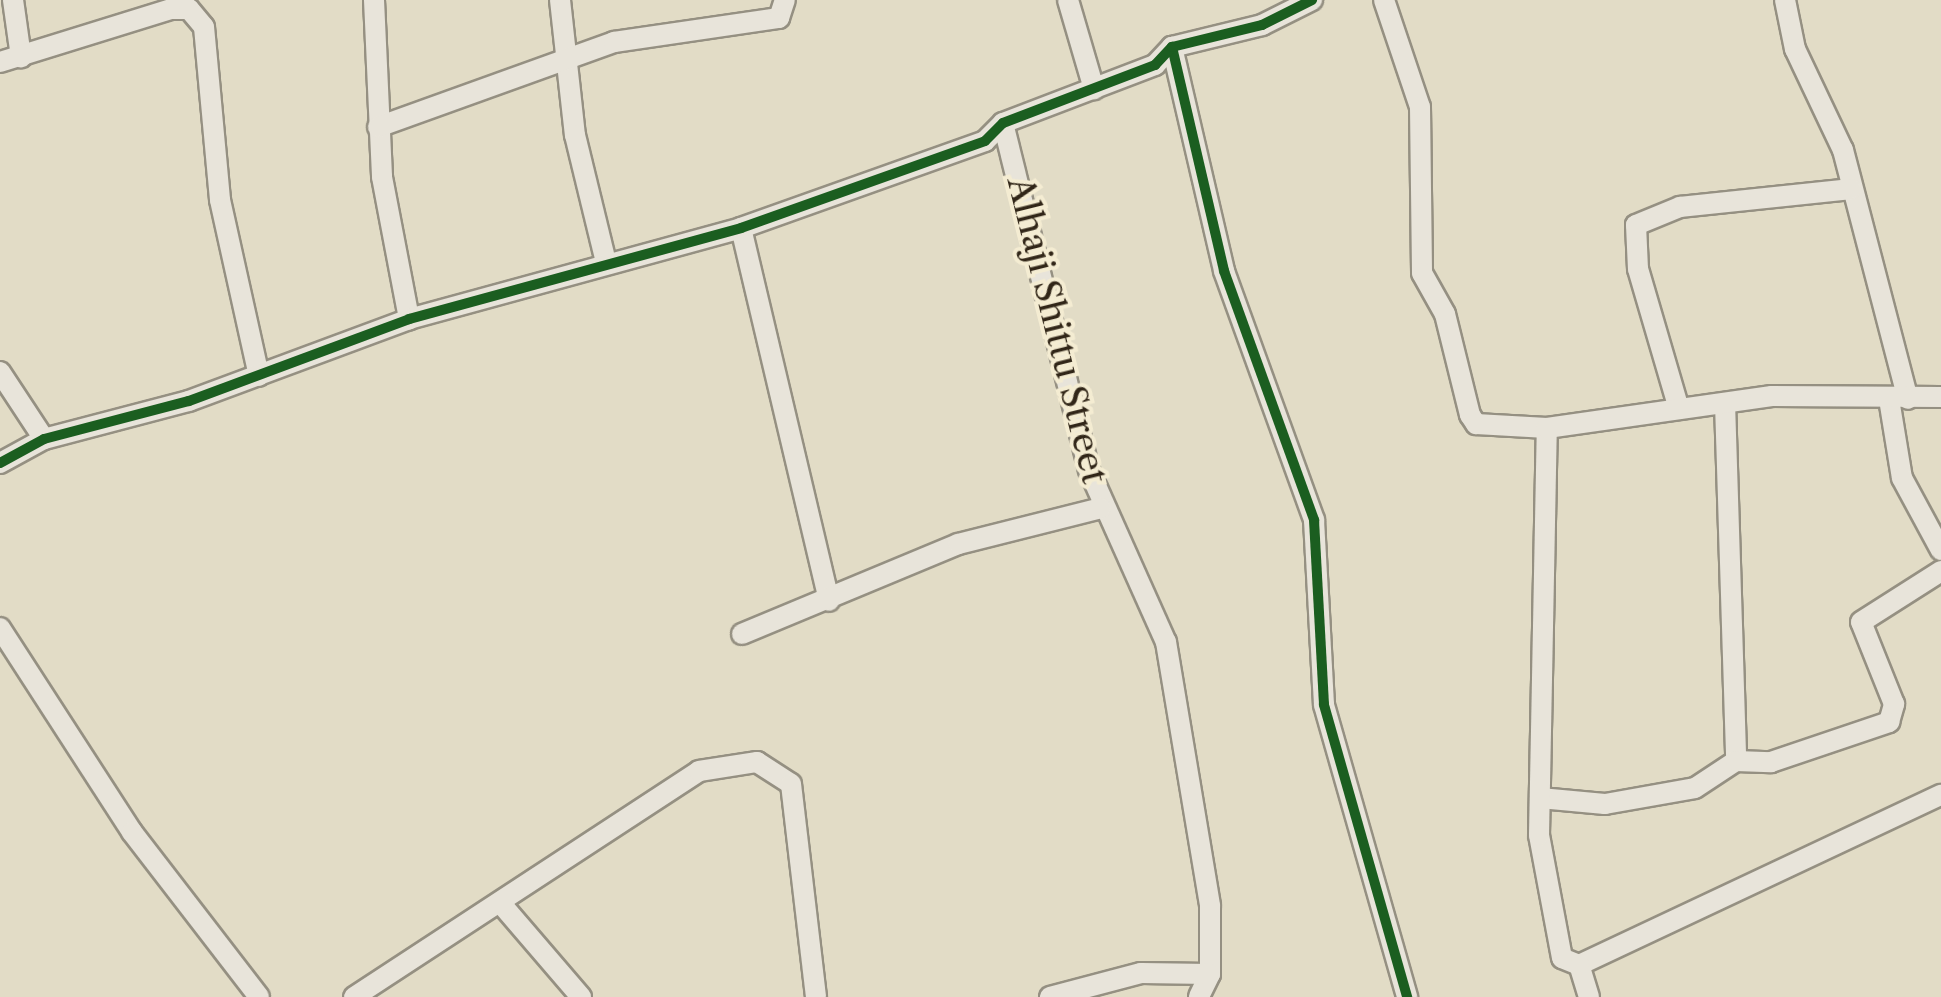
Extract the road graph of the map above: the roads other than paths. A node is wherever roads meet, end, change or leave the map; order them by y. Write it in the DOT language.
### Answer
graph roads {
  1 [pos="14,0"];
  2 [pos="374,0"];
  3 [pos="560,0"];
  4 [pos="785,0"];
  5 [pos="1068,0"];
  6 [pos="1312,0"];
  7 [pos="1384,0"];
  8 [pos="1785,0"];
  9 [pos="188,4"];
  10 [pos="1172,47"];
  11 [pos="22,57"];
  12 [pos="0,62"];
  13 [pos="564,62"];
  14 [pos="1094,89"];
  15 [pos="1003,123"];
  16 [pos="378,127"];
  17 [pos="1852,190"];
  18 [pos="741,228"];
  19 [pos="606,262"];
  20 [pos="410,319"];
  21 [pos="0,372"];
  22 [pos="259,376"];
  23 [pos="1941,397"];
  24 [pos="1898,399"];
  25 [pos="1725,403"];
  26 [pos="1679,409"];
  27 [pos="1547,428"];
  28 [pos="44,439"];
  29 [pos="0,463"];
  30 [pos="1101,508"];
  31 [pos="1941,550"];
  32 [pos="1941,571"];
  33 [pos="830,601"];
  34 [pos="0,628"];
  35 [pos="742,634"];
  36 [pos="1736,761"];
  37 [pos="1941,795"];
  38 [pos="1540,798"];
  39 [pos="503,906"];
  40 [pos="1579,966"];
  41 [pos="1210,974"];
  42 [pos="259,997"];
  43 [pos="354,997"];
  44 [pos="582,997"];
  45 [pos="816,997"];
  46 [pos="1050,997"];
  47 [pos="1199,997"];
  48 [pos="1407,997"];
  49 [pos="1589,997"];
  1 -- 11 [label="street"];
  2 -- 16 [label="street"];
  3 -- 13 [label="street"];
  4 -- 13 [label="street"];
  5 -- 14 [label="street"];
  6 -- 10 [label="street"];
  7 -- 27 [label="street"];
  8 -- 17 [label="street"];
  9 -- 11 [label="street"];
  9 -- 22 [label="street"];
  10 -- 14 [label="street"];
  10 -- 48 [label="street"];
  11 -- 12 [label="street"];
  13 -- 16 [label="street"];
  13 -- 19 [label="street"];
  14 -- 15 [label="street"];
  15 -- 18 [label="street"];
  15 -- 30 [label="street, Alhaji Shittu Street"];
  16 -- 20 [label="street"];
  17 -- 24 [label="street"];
  17 -- 26 [label="street"];
  18 -- 19 [label="street"];
  18 -- 33 [label="street"];
  19 -- 20 [label="street"];
  20 -- 22 [label="street"];
  21 -- 28 [label="street"];
  22 -- 28 [label="street"];
  23 -- 24 [label="street"];
  24 -- 25 [label="street"];
  24 -- 31 [label="street"];
  25 -- 26 [label="street"];
  25 -- 36 [label="street"];
  26 -- 27 [label="street"];
  27 -- 38 [label="street"];
  28 -- 29 [label="street"];
  30 -- 33 [label="street"];
  30 -- 41 [label="street, Alhaji Shittu Street"];
  32 -- 36 [label="street"];
  33 -- 35 [label="street"];
  34 -- 42 [label="street"];
  36 -- 38 [label="street"];
  37 -- 40 [label="street"];
  38 -- 40 [label="street"];
  39 -- 43 [label="street"];
  39 -- 44 [label="street"];
  39 -- 45 [label="street"];
  40 -- 49 [label="street"];
  41 -- 46 [label="street"];
  41 -- 47 [label="street, Alhaji Shittu Street"];
}
